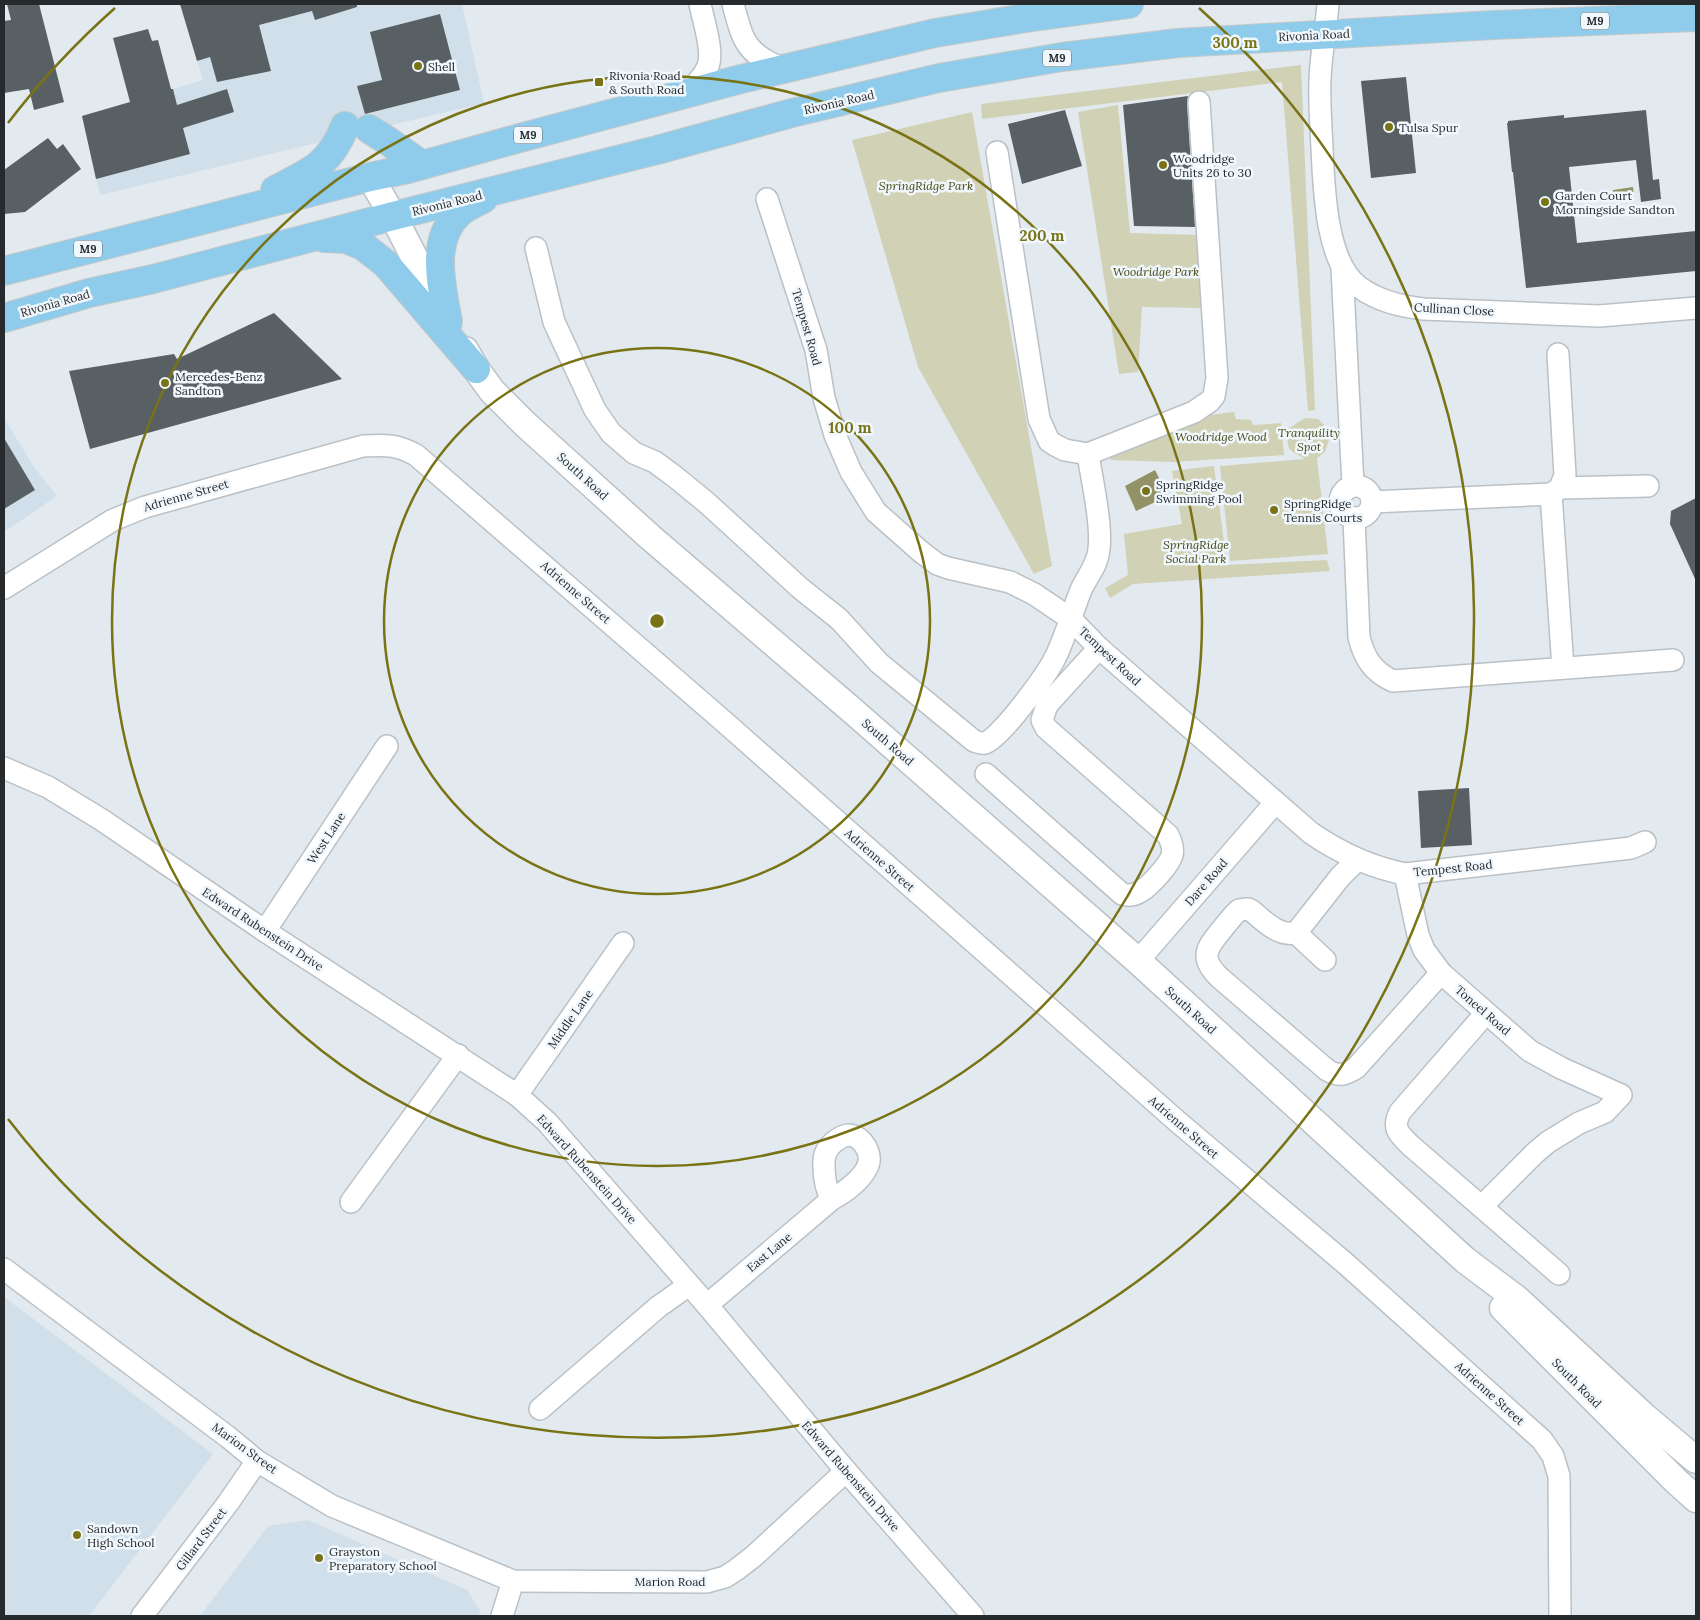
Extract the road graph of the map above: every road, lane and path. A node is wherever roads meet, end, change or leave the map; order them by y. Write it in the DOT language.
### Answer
graph roads {
  1 [pos="700,4"];
  2 [pos="733,4"];
  3 [pos="1130,4"];
  4 [pos="1328,4"];
  5 [pos="1696,17"];
  6 [pos="1326,34"];
  7 [pos="784,69"];
  8 [pos="687,94"];
  9 [pos="1199,102"];
  10 [pos="996,152"];
  11 [pos="422,165"];
  12 [pos="370,177"];
  13 [pos="499,190"];
  14 [pos="767,199"];
  15 [pos="227,214"];
  16 [pos="392,216"];
  17 [pos="313,237"];
  18 [pos="536,248"];
  19 [pos="1342,268"];
  20 [pos="4,271"];
  21 [pos="89,293"];
  22 [pos="4,299"];
  23 [pos="1696,308"];
  24 [pos="4,318"];
  25 [pos="448,322"];
  26 [pos="1558,354"];
  27 [pos="476,370"];
  28 [pos="1088,454"];
  29 [pos="1353,485"];
  30 [pos="1648,486"];
  31 [pos="1556,491"];
  32 [pos="1372,502"];
  33 [pos="1354,518"];
  34 [pos="4,588"];
  35 [pos="1071,619"];
  36 [pos="1099,648"];
  37 [pos="1673,660"];
  38 [pos="1563,668"];
  39 [pos="387,746"];
  40 [pos="4,768"];
  41 [pos="986,774"];
  42 [pos="1275,803"];
  43 [pos="1645,842"];
  44 [pos="1357,860"];
  45 [pos="1404,874"];
  46 [pos="265,931"];
  47 [pos="1296,933"];
  48 [pos="623,943"];
  49 [pos="1326,960"];
  50 [pos="1138,961"];
  51 [pos="1441,973"];
  52 [pos="1486,1012"];
  53 [pos="458,1055"];
  54 [pos="518,1095"];
  55 [pos="832,1199"];
  56 [pos="351,1202"];
  57 [pos="1482,1206"];
  58 [pos="1465,1260"];
  59 [pos="4,1269"];
  60 [pos="1559,1274"];
  61 [pos="688,1285"];
  62 [pos="707,1305"];
  63 [pos="540,1409"];
  64 [pos="1696,1460"];
  65 [pos="257,1461"];
  66 [pos="846,1471"];
  67 [pos="1696,1499"];
  68 [pos="513,1581"];
  69 [pos="142,1616"];
  70 [pos="502,1616"];
  71 [pos="973,1616"];
  72 [pos="1560,1616"];
  1 -- 8 [label="street"];
  2 -- 7 [label="street"];
  3 -- 7 [label="main road, M9"];
  4 -- 6 [label="street, Cullinan Close"];
  5 -- 6 [label="main road, Rivonia Road / M9"];
  6 -- 13 [label="main road, Rivonia Road / M9"];
  6 -- 19 [label="street, Cullinan Close"];
  7 -- 8 [label="main road, M9"];
  8 -- 11 [label="main road, M9"];
  9 -- 28 [label="street"];
  10 -- 28 [label="street"];
  11 -- 12 [label="main road, M9"];
  11 -- 15 [label="main road"];
  12 -- 15 [label="main road, M9"];
  12 -- 16 [label="street, South Road"];
  13 -- 16 [label="main road, Rivonia Road / M9"];
  13 -- 25 [label="main road"];
  14 -- 35 [label="street, Tempest Road"];
  15 -- 20 [label="main road, M9"];
  16 -- 17 [label="main road, Rivonia Road / M9"];
  16 -- 25 [label="street, South Road"];
  17 -- 21 [label="main road, Rivonia Road / M9"];
  17 -- 27 [label="main road"];
  18 -- 35 [label="street"];
  19 -- 23 [label="street, Cullinan Close"];
  19 -- 29 [label="street"];
  21 -- 22 [label="main road"];
  21 -- 24 [label="main road, Rivonia Road / M9"];
  25 -- 27 [label="street, South Road"];
  26 -- 31 [label="street"];
  27 -- 50 [label="street, South Road"];
  28 -- 35 [label="street"];
  29 -- 32 [label="street"];
  29 -- 33 [label="street"];
  30 -- 31 [label="street"];
  31 -- 32 [label="street"];
  31 -- 38 [label="street"];
  32 -- 33 [label="street"];
  33 -- 38 [label="street"];
  34 -- 72 [label="street, Adrienne Street"];
  35 -- 36 [label="street, Tempest Road"];
  36 -- 41 [label="street"];
  36 -- 42 [label="street, Tempest Road"];
  37 -- 38 [label="street"];
  39 -- 46 [label="street, West Lane"];
  40 -- 46 [label="street, Edward Rubenstein Drive"];
  42 -- 44 [label="street, Tempest Road"];
  42 -- 50 [label="street, Dare Road"];
  43 -- 45 [label="street, Tempest Road"];
  44 -- 45 [label="street, Tempest Road"];
  44 -- 47 [label="street"];
  45 -- 51 [label="street, Toneel Road"];
  46 -- 53 [label="street, Edward Rubenstein Drive"];
  47 -- 49 [label="street"];
  47 -- 51 [label="street"];
  48 -- 54 [label="street, Middle Lane"];
  50 -- 58 [label="street, South Road"];
  51 -- 52 [label="street, Toneel Road"];
  52 -- 57 [label="street"];
  52 -- 57 [label="street, Toneel Road"];
  53 -- 54 [label="street, Edward Rubenstein Drive"];
  53 -- 56 [label="street"];
  54 -- 61 [label="street, Edward Rubenstein Drive"];
  55 -- 62 [label="street, East Lane"];
  57 -- 60 [label="street"];
  58 -- 64 [label="street, South Road"];
  58 -- 67 [label="street, South Road"];
  59 -- 65 [label="street, Marion Street"];
  61 -- 62 [label="street, Edward Rubenstein Drive"];
  61 -- 63 [label="street"];
  62 -- 66 [label="street, Edward Rubenstein Drive"];
  65 -- 68 [label="street, Marion Street"];
  65 -- 69 [label="street, Gillard Street"];
  66 -- 68 [label="street, Marion Road"];
  66 -- 71 [label="street, Edward Rubenstein Drive"];
  68 -- 70 [label="street"];
}
